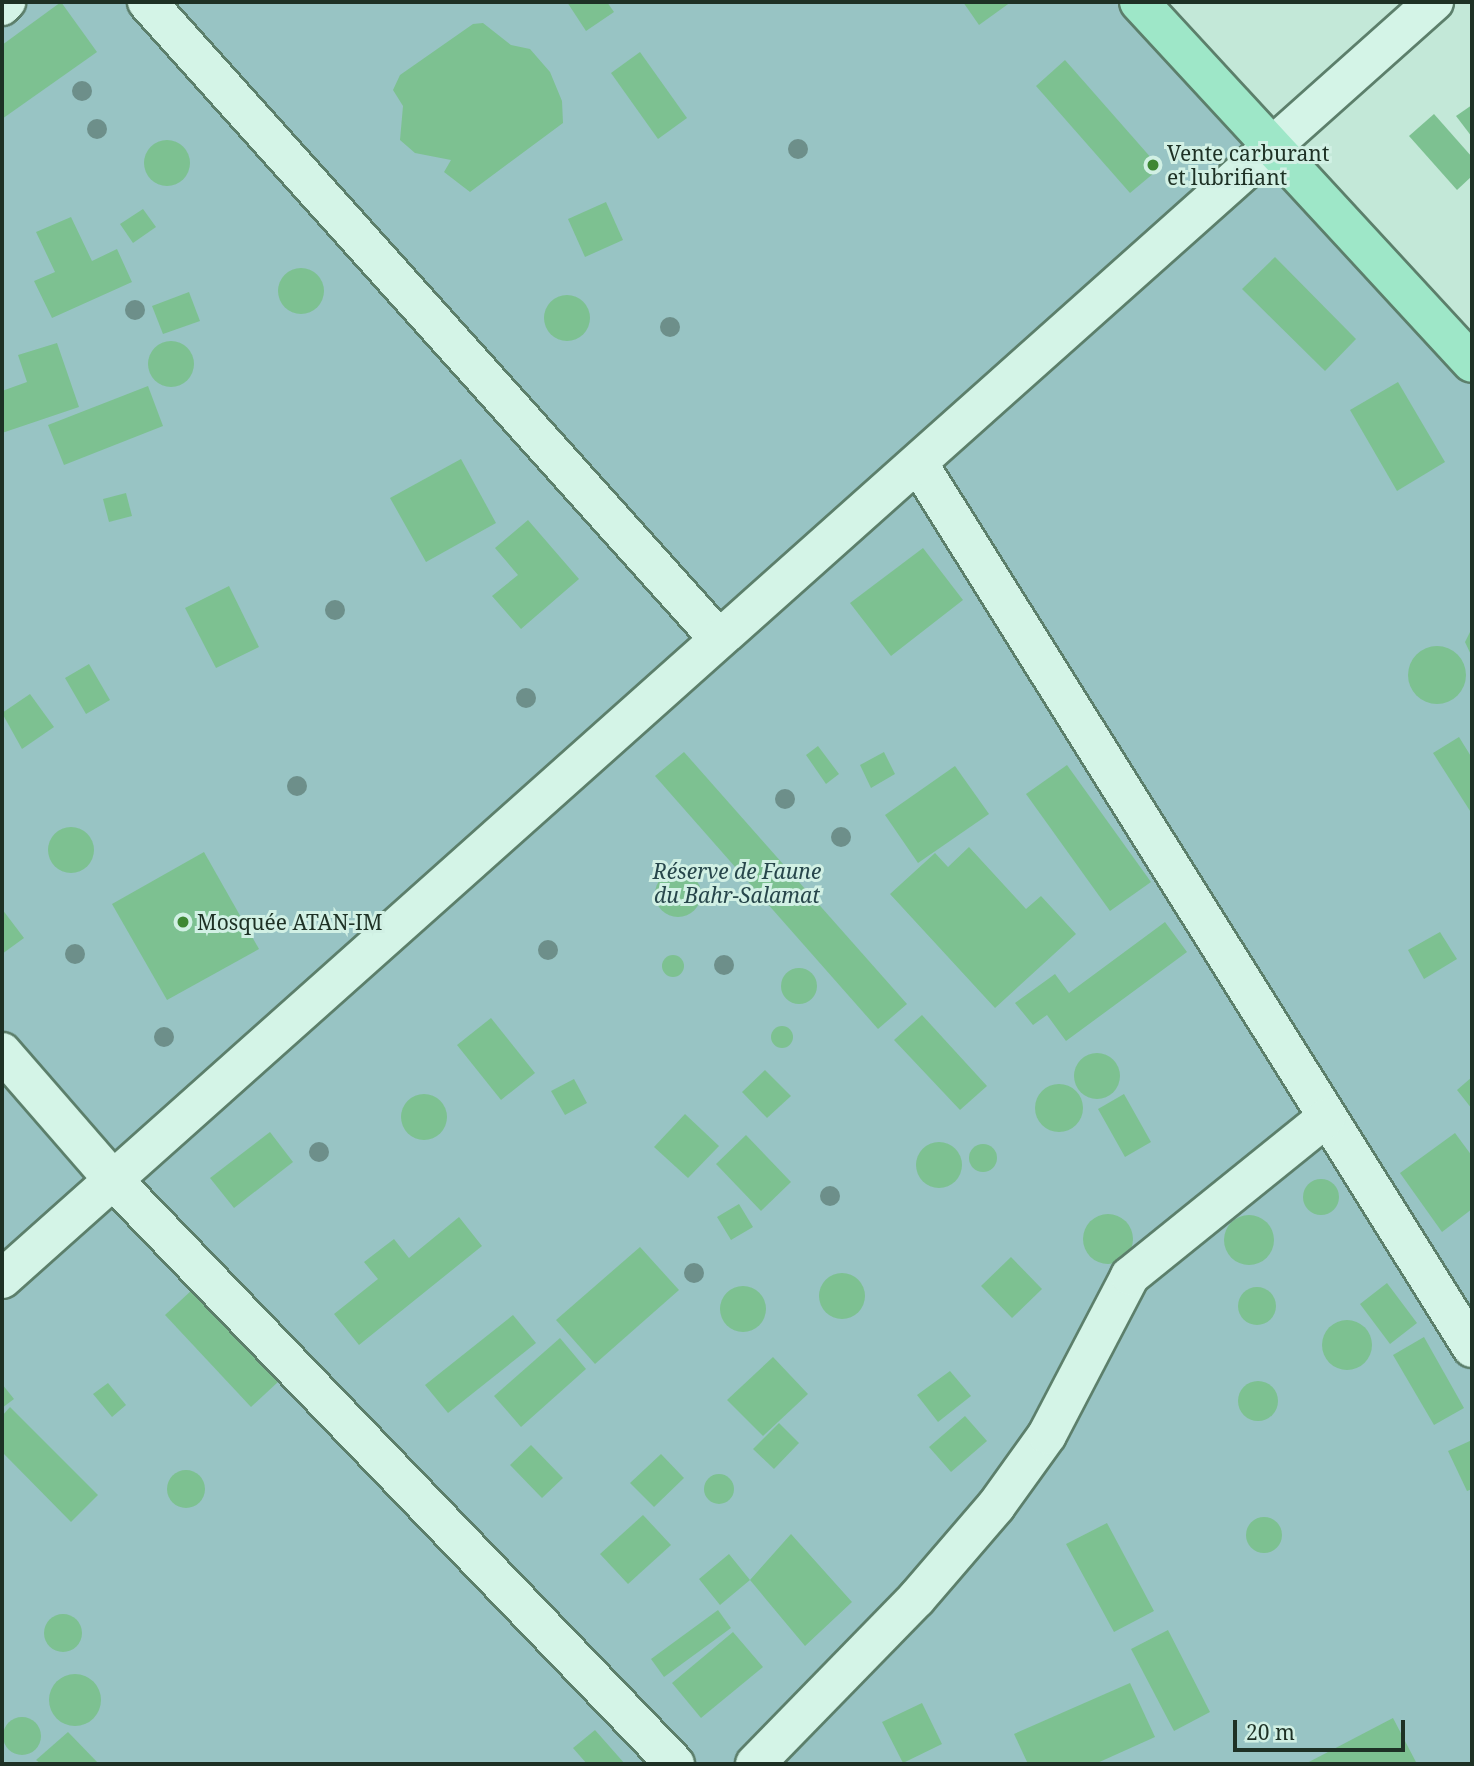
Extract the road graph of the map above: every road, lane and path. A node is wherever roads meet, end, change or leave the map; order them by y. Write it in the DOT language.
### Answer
graph roads {
  1 [pos="6,2"];
  2 [pos="147,2"];
  3 [pos="1139,2"];
  4 [pos="1434,2"];
  5 [pos="2,6"];
  6 [pos="1276,149"];
  7 [pos="1472,363"];
  8 [pos="918,463"];
  9 [pos="719,639"];
  10 [pos="2,1052"];
  11 [pos="1326,1118"];
  12 [pos="114,1181"];
  13 [pos="2,1279"];
  14 [pos="1472,1348"];
  15 [pos="675,1764"];
  16 [pos="755,1764"];
  1 -- 5 [label="street"];
  2 -- 9 [label="street"];
  3 -- 6 [label="main road"];
  4 -- 6 [label="street"];
  6 -- 7 [label="main road"];
  6 -- 8 [label="street"];
  8 -- 9 [label="street"];
  8 -- 11 [label="street"];
  9 -- 12 [label="street"];
  10 -- 12 [label="street"];
  11 -- 14 [label="street"];
  11 -- 16 [label="street"];
  12 -- 13 [label="street"];
  12 -- 15 [label="street"];
}
